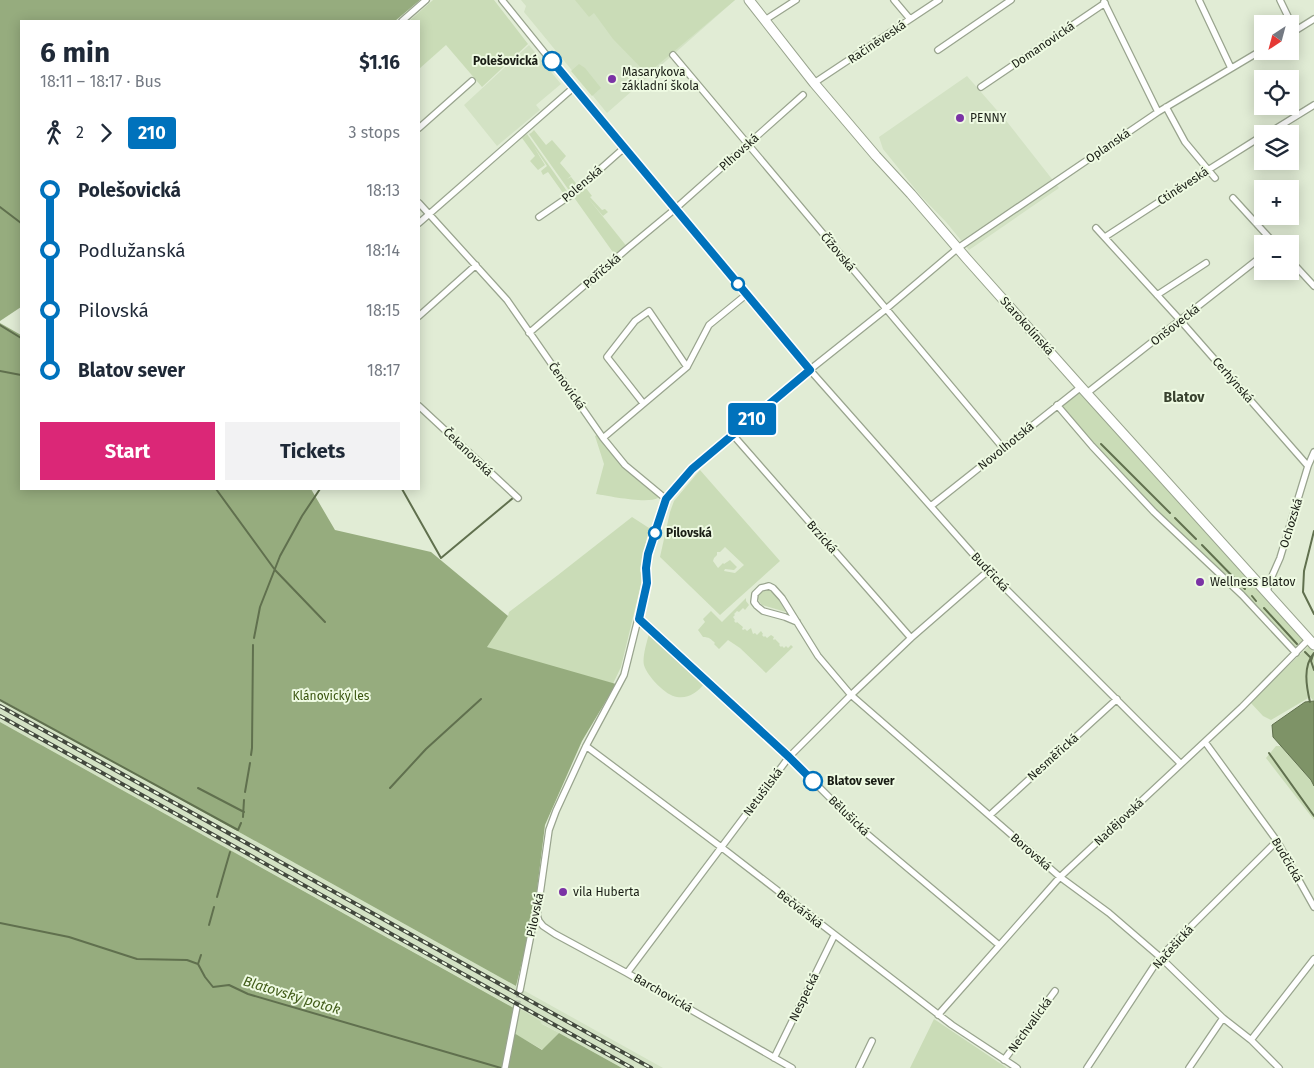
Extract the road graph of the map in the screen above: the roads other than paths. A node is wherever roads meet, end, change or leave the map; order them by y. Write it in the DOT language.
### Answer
graph roads {
  1 [pos="426,0"];
  2 [pos="502,0"];
  3 [pos="748,0"];
  4 [pos="796,0"];
  5 [pos="894,0"];
  6 [pos="939,0"];
  7 [pos="1011,0"];
  8 [pos="1198,0"];
  9 [pos="1280,0"];
  10 [pos="1104,2"];
  11 [pos="1286,15"];
  12 [pos="1314,19"];
  13 [pos="403,20"];
  14 [pos="765,20"];
  15 [pos="910,20"];
  16 [pos="1299,28"];
  17 [pos="938,50"];
  18 [pos="673,55"];
  19 [pos="1254,55"];
  20 [pos="1231,68"];
  21 [pos="472,81"];
  22 [pos="814,84"];
  23 [pos="981,87"];
  24 [pos="573,88"];
  25 [pos="803,95"];
  26 [pos="1314,105"];
  27 [pos="1166,107"];
  28 [pos="1158,112"];
  29 [pos="1282,125"];
  30 [pos="420,127"];
  31 [pos="1254,141"];
  32 [pos="748,144"];
  33 [pos="624,148"];
  34 [pos="1208,170"];
  35 [pos="1215,178"];
  36 [pos="1233,198"];
  37 [pos="420,204"];
  38 [pos="675,209"];
  39 [pos="429,214"];
  40 [pos="539,217"];
  41 [pos="420,222"];
  42 [pos="1096,228"];
  43 [pos="1267,235"];
  44 [pos="1105,237"];
  45 [pos="958,248"];
  46 [pos="1254,262"];
  47 [pos="1206,263"];
  48 [pos="476,265"];
  49 [pos="1299,270"];
  50 [pos="1314,286"];
  51 [pos="747,294"];
  52 [pos="1157,295"];
  53 [pos="886,310"];
  54 [pos="420,315"];
  55 [pos="1180,320"];
  56 [pos="530,333"];
  57 [pos="687,367"];
  58 [pos="810,370"];
  59 [pos="1084,390"];
  60 [pos="643,403"];
  61 [pos="1057,405"];
  62 [pos="420,407"];
  63 [pos="732,435"];
  64 [pos="603,438"];
  65 [pos="1003,448"];
  66 [pos="1314,452"];
  67 [pos="1308,466"];
  68 [pos="518,498"];
  69 [pos="666,499"];
  70 [pos="931,506"];
  71 [pos="988,571"];
  72 [pos="1267,593"];
  73 [pos="639,619"];
  74 [pos="797,622"];
  75 [pos="911,638"];
  76 [pos="1312,642"];
  77 [pos="1296,653"];
  78 [pos="850,695"];
  79 [pos="1116,699"];
  80 [pos="1205,742"];
  81 [pos="586,746"];
  82 [pos="789,757"];
  83 [pos="1182,764"];
  84 [pos="990,816"];
  85 [pos="1276,841"];
  86 [pos="721,847"];
  87 [pos="1060,877"];
  88 [pos="1314,907"];
  89 [pos="537,915"];
  90 [pos="834,936"];
  91 [pos="1000,945"];
  92 [pos="1160,957"];
  93 [pos="1314,959"];
  94 [pos="627,973"];
  95 [pos="520,990"];
  96 [pos="1055,990"];
  97 [pos="517,1006"];
  98 [pos="938,1015"];
  99 [pos="1223,1018"];
  100 [pos="1251,1040"];
  101 [pos="872,1041"];
  102 [pos="774,1058"];
  103 [pos="1004,1060"];
  104 [pos="505,1068"];
  105 [pos="792,1068"];
  106 [pos="860,1068"];
  107 [pos="1017,1068"];
  108 [pos="1087,1068"];
  109 [pos="1189,1068"];
  110 [pos="1279,1068"];
  1 -- 13 [label="street"];
  2 -- 24 [label="street, Budčická"];
  3 -- 14 [label="main road, Starokolínská"];
  4 -- 14 [label="street"];
  5 -- 15 [label="street"];
  6 -- 15 [label="street, Račiněveská"];
  7 -- 17 [label="street"];
  8 -- 20 [label="street"];
  9 -- 11 [label="street"];
  10 -- 23 [label="street, Domanovická"];
  10 -- 28 [label="street, Domanovická"];
  12 -- 16 [label="street"];
  14 -- 22 [label="main road, Starokolínská"];
  15 -- 22 [label="street, Račiněveská"];
  18 -- 32 [label="street, Čížovská"];
  19 -- 20 [label="street, Oplanská"];
  20 -- 27 [label="street, Oplanská"];
  21 -- 30 [label="street"];
  22 -- 45 [label="main road, Starokolínská"];
  24 -- 33 [label="street, Budčická"];
  24 -- 39 [label="street"];
  25 -- 32 [label="street, Plhovská"];
  26 -- 29 [label="street"];
  27 -- 28 [label="street, Oplanská"];
  27 -- 34 [label="street"];
  28 -- 45 [label="street, Oplanská"];
  31 -- 34 [label="street, Ctiněveská"];
  32 -- 38 [label="street, Plhovská"];
  32 -- 53 [label="street, Čížovská"];
  33 -- 38 [label="street, Budčická"];
  33 -- 40 [label="street, Polenská"];
  34 -- 35 [label="street"];
  34 -- 44 [label="street, Ctiněveská"];
  36 -- 43 [label="street"];
  37 -- 39 [label="street, Čenovická"];
  38 -- 51 [label="street, Budčická"];
  38 -- 56 [label="street, Poříčská"];
  39 -- 41 [label="street"];
  39 -- 48 [label="street, Čenovická"];
  42 -- 44 [label="street, Cerhýnská"];
  44 -- 52 [label="street, Cerhýnská"];
  45 -- 53 [label="street, Pilovská"];
  45 -- 59 [label="main road, Starokolínská"];
  46 -- 55 [label="street, Onšovecká"];
  47 -- 52 [label="street"];
  48 -- 54 [label="street"];
  48 -- 56 [label="street, Čenovická"];
  49 -- 50 [label="street"];
  51 -- 57 [label="street"];
  51 -- 58 [label="street, Budčická"];
  52 -- 55 [label="street, Cerhýnská"];
  53 -- 58 [label="street, Pilovská"];
  53 -- 65 [label="street, Čížovská"];
  55 -- 59 [label="street, Onšovecká"];
  55 -- 67 [label="street, Cerhýnská"];
  56 -- 64 [label="street, Čenovická"];
  57 -- 60 [label="street"];
  57 -- 60 [label="street"];
  58 -- 63 [label="street, Pilovská"];
  58 -- 70 [label="street, Budčická"];
  59 -- 61 [label="street, Novolhotská"];
  59 -- 72 [label="main road, Starokolínská"];
  60 -- 64 [label="street"];
  61 -- 65 [label="street, Novolhotská"];
  61 -- 77 [label="street"];
  62 -- 68 [label="street, Čekanovská"];
  63 -- 69 [label="street, Pilovská"];
  63 -- 75 [label="street, Brzická"];
  64 -- 69 [label="street, Čenovická"];
  65 -- 70 [label="street, Novolhotská"];
  66 -- 67 [label="street, Ochozská"];
  67 -- 72 [label="street, Ochozská"];
  69 -- 73 [label="street, Pilovská"];
  70 -- 71 [label="street, Budčická"];
  71 -- 75 [label="street, Netušilská"];
  71 -- 79 [label="street, Budčická"];
  72 -- 76 [label="main road, Starokolínská"];
  73 -- 81 [label="street, Pilovská"];
  73 -- 82 [label="street, Bělušická"];
  74 -- 74 [label="street, Borovská"];
  74 -- 78 [label="street, Borovská"];
  75 -- 78 [label="street, Netušilská"];
  76 -- 77 [label="street, Nadějovská"];
  77 -- 80 [label="street, Nadějovská"];
  78 -- 82 [label="street, Netušilská"];
  78 -- 84 [label="street, Borovská"];
  79 -- 83 [label="street, Budčická"];
  79 -- 84 [label="street, Nesměřická"];
  80 -- 83 [label="street, Nadějovská"];
  80 -- 85 [label="street, Budčická"];
  81 -- 86 [label="street, Bečvářská"];
  81 -- 89 [label="street, Pilovská"];
  82 -- 86 [label="street, Netušilská"];
  82 -- 91 [label="street, Bělušická"];
  83 -- 87 [label="street, Nadějovská"];
  84 -- 87 [label="street, Borovská"];
  85 -- 88 [label="street, Budčická"];
  85 -- 92 [label="street, Načešická"];
  86 -- 90 [label="street, Bečvářská"];
  86 -- 94 [label="street, Netušilská"];
  87 -- 91 [label="street, Nadějovská"];
  87 -- 92 [label="street, Borovská"];
  89 -- 94 [label="street, Barchovická"];
  89 -- 95 [label="street, Pilovská"];
  90 -- 98 [label="street, Bečvářská"];
  90 -- 102 [label="street, Nespecká"];
  91 -- 98 [label="street, Nadějovská"];
  92 -- 99 [label="street, Borovská"];
  92 -- 108 [label="street, Načešická"];
  93 -- 100 [label="street"];
  94 -- 102 [label="street, Barchovická"];
  96 -- 103 [label="street, Nechvalická"];
  97 -- 104 [label="street"];
  98 -- 103 [label="street, Bečvářská"];
  99 -- 100 [label="street, Borovská"];
  99 -- 109 [label="street"];
  100 -- 110 [label="street, Borovská"];
  101 -- 106 [label="street"];
  102 -- 105 [label="street, Barchovická"];
  103 -- 107 [label="street, Bečvářská"];
}
